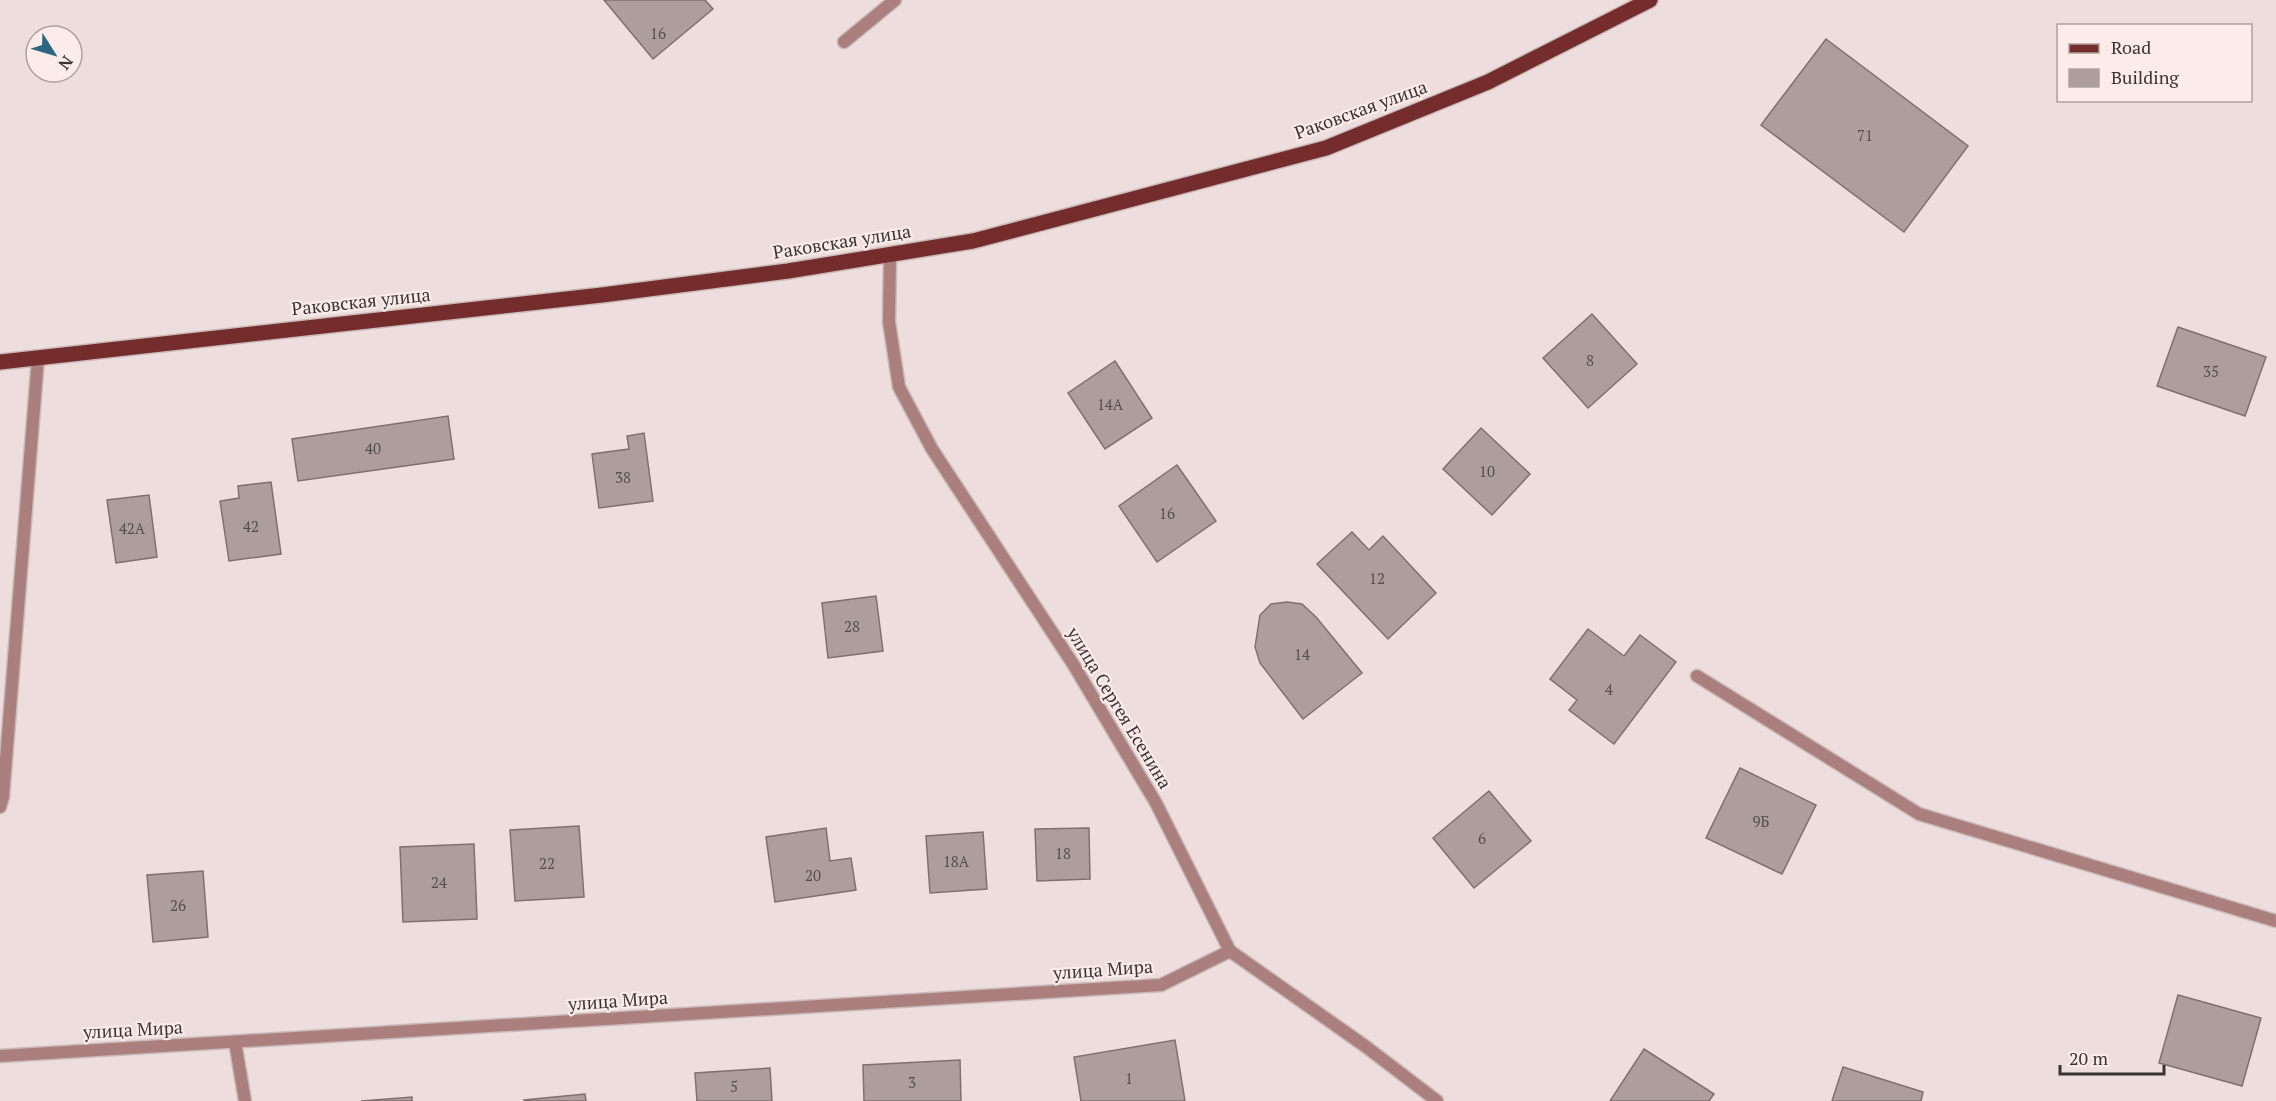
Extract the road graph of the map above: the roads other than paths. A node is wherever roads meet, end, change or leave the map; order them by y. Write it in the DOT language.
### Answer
graph roads {
  1 [pos="895,0"];
  2 [pos="1650,0"];
  3 [pos="844,42"];
  4 [pos="890,255"];
  5 [pos="38,358"];
  6 [pos="0,362"];
  7 [pos="1697,676"];
  8 [pos="0,807"];
  9 [pos="2276,921"];
  10 [pos="1230,951"];
  11 [pos="235,1042"];
  12 [pos="0,1056"];
  13 [pos="245,1101"];
  14 [pos="1437,1101"];
  1 -- 3 [label="street"];
  2 -- 4 [label="main road, Раковская улица"];
  4 -- 5 [label="main road, Раковская улица"];
  4 -- 10 [label="street, улица Сергея Есенина"];
  5 -- 6 [label="main road, Раковская улица"];
  5 -- 8 [label="street"];
  7 -- 9 [label="street"];
  10 -- 11 [label="street, улица Мира"];
  10 -- 14 [label="street, улица Сергея Есенина"];
  11 -- 12 [label="street, улица Мира"];
  11 -- 13 [label="street"];
}
